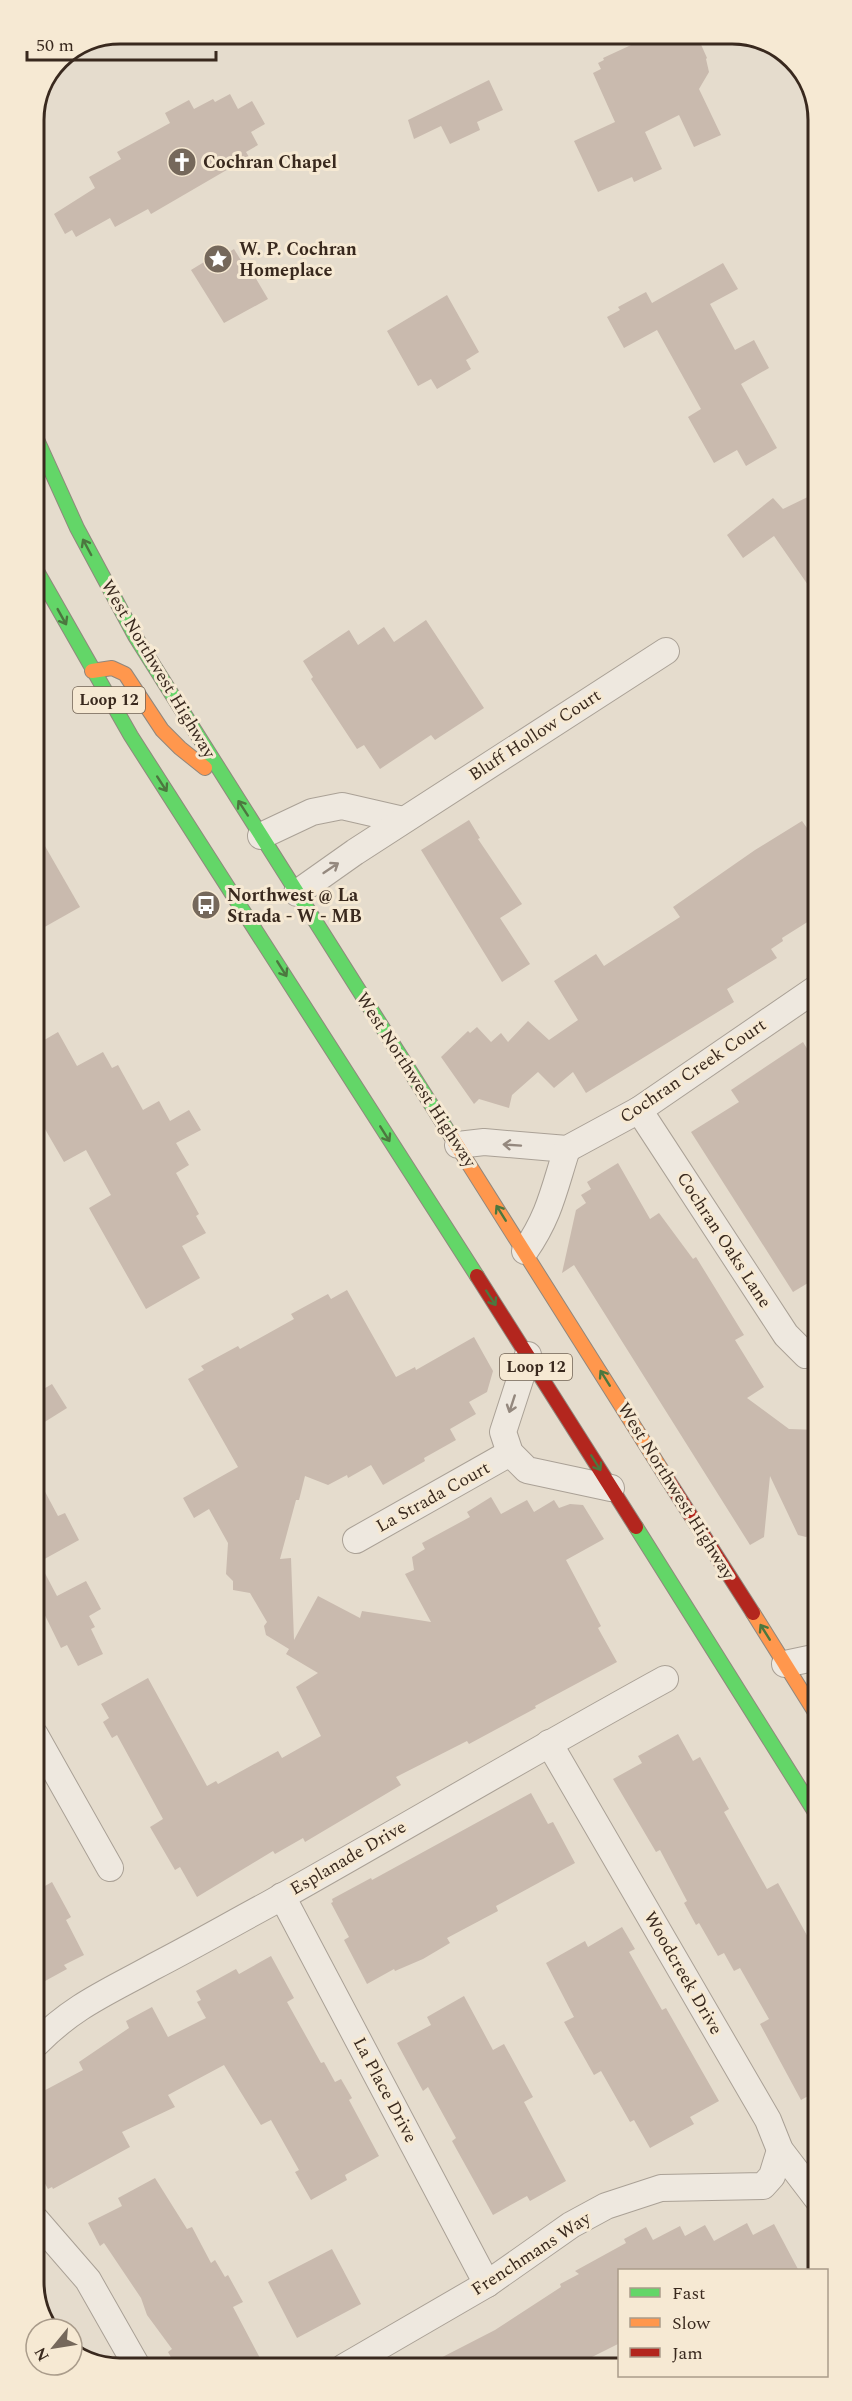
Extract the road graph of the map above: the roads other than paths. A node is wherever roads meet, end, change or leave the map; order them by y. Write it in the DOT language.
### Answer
graph roads {
  1 [pos="44,455"];
  2 [pos="44,584"];
  3 [pos="666,651"];
  4 [pos="92,671"];
  5 [pos="226,783"];
  6 [pos="403,820"];
  7 [pos="261,836"];
  8 [pos="292,896"];
  9 [pos="808,994"];
  10 [pos="639,1110"];
  11 [pos="458,1145"];
  12 [pos="567,1149"];
  13 [pos="525,1251"];
  14 [pos="808,1354"];
  15 [pos="528,1355"];
  16 [pos="510,1453"];
  17 [pos="612,1488"];
  18 [pos="356,1540"];
  19 [pos="808,1659"];
  20 [pos="785,1664"];
  21 [pos="664,1679"];
  22 [pos="808,1701"];
  23 [pos="549,1743"];
  24 [pos="44,1751"];
  25 [pos="808,1801"];
  26 [pos="110,1868"];
  27 [pos="282,1896"];
  28 [pos="44,2037"];
  29 [pos="780,2150"];
  30 [pos="808,2187"];
  31 [pos="44,2229"];
  32 [pos="488,2284"];
  33 [pos="132,2357"];
  34 [pos="361,2357"];
  5 -- 1 [label="main road, West Northwest Highway / Loop 12, one-way"];
  2 -- 4 [label="main road, Loop 12, one-way"];
  3 -- 6 [label="street, Bluff Hollow Court"];
  4 -- 5 [label="main road"];
  4 -- 15 [label="main road, Loop 12, one-way"];
  7 -- 5 [label="main road, West Northwest Highway / Loop 12, one-way"];
  6 -- 7 [label="street"];
  8 -- 6 [label="street, Bluff Hollow Court, one-way"];
  7 -- 8 [label="main road, West Northwest Highway / Loop 12"];
  8 -- 11 [label="main road, West Northwest Highway / Loop 12"];
  9 -- 10 [label="street, Cochran Creek Court"];
  10 -- 12 [label="street, Cochran Creek Court"];
  10 -- 14 [label="street, Cochran Oaks Lane"];
  12 -- 11 [label="street, one-way"];
  13 -- 11 [label="main road, West Northwest Highway / Loop 12, one-way"];
  12 -- 13 [label="street"];
  20 -- 13 [label="main road, West Northwest Highway / Loop 12, one-way"];
  15 -- 16 [label="street, La Strada Court, one-way"];
  15 -- 17 [label="main road, Loop 12, one-way"];
  16 -- 17 [label="street, La Strada Court"];
  16 -- 18 [label="street, La Strada Court"];
  17 -- 25 [label="main road, Loop 12"];
  19 -- 20 [label="street"];
  20 -- 22 [label="main road, West Northwest Highway / Loop 12"];
  21 -- 23 [label="street, Esplanade Drive"];
  23 -- 27 [label="street, Esplanade Drive"];
  23 -- 29 [label="street, Woodcreek Drive"];
  24 -- 26 [label="street"];
  27 -- 28 [label="street, Esplanade Drive"];
  27 -- 32 [label="street, La Place Drive"];
  29 -- 30 [label="street, Woodcreek Drive"];
  29 -- 32 [label="street, Frenchmans Way"];
  31 -- 33 [label="street"];
  32 -- 34 [label="street, Frenchmans Way"];
}
